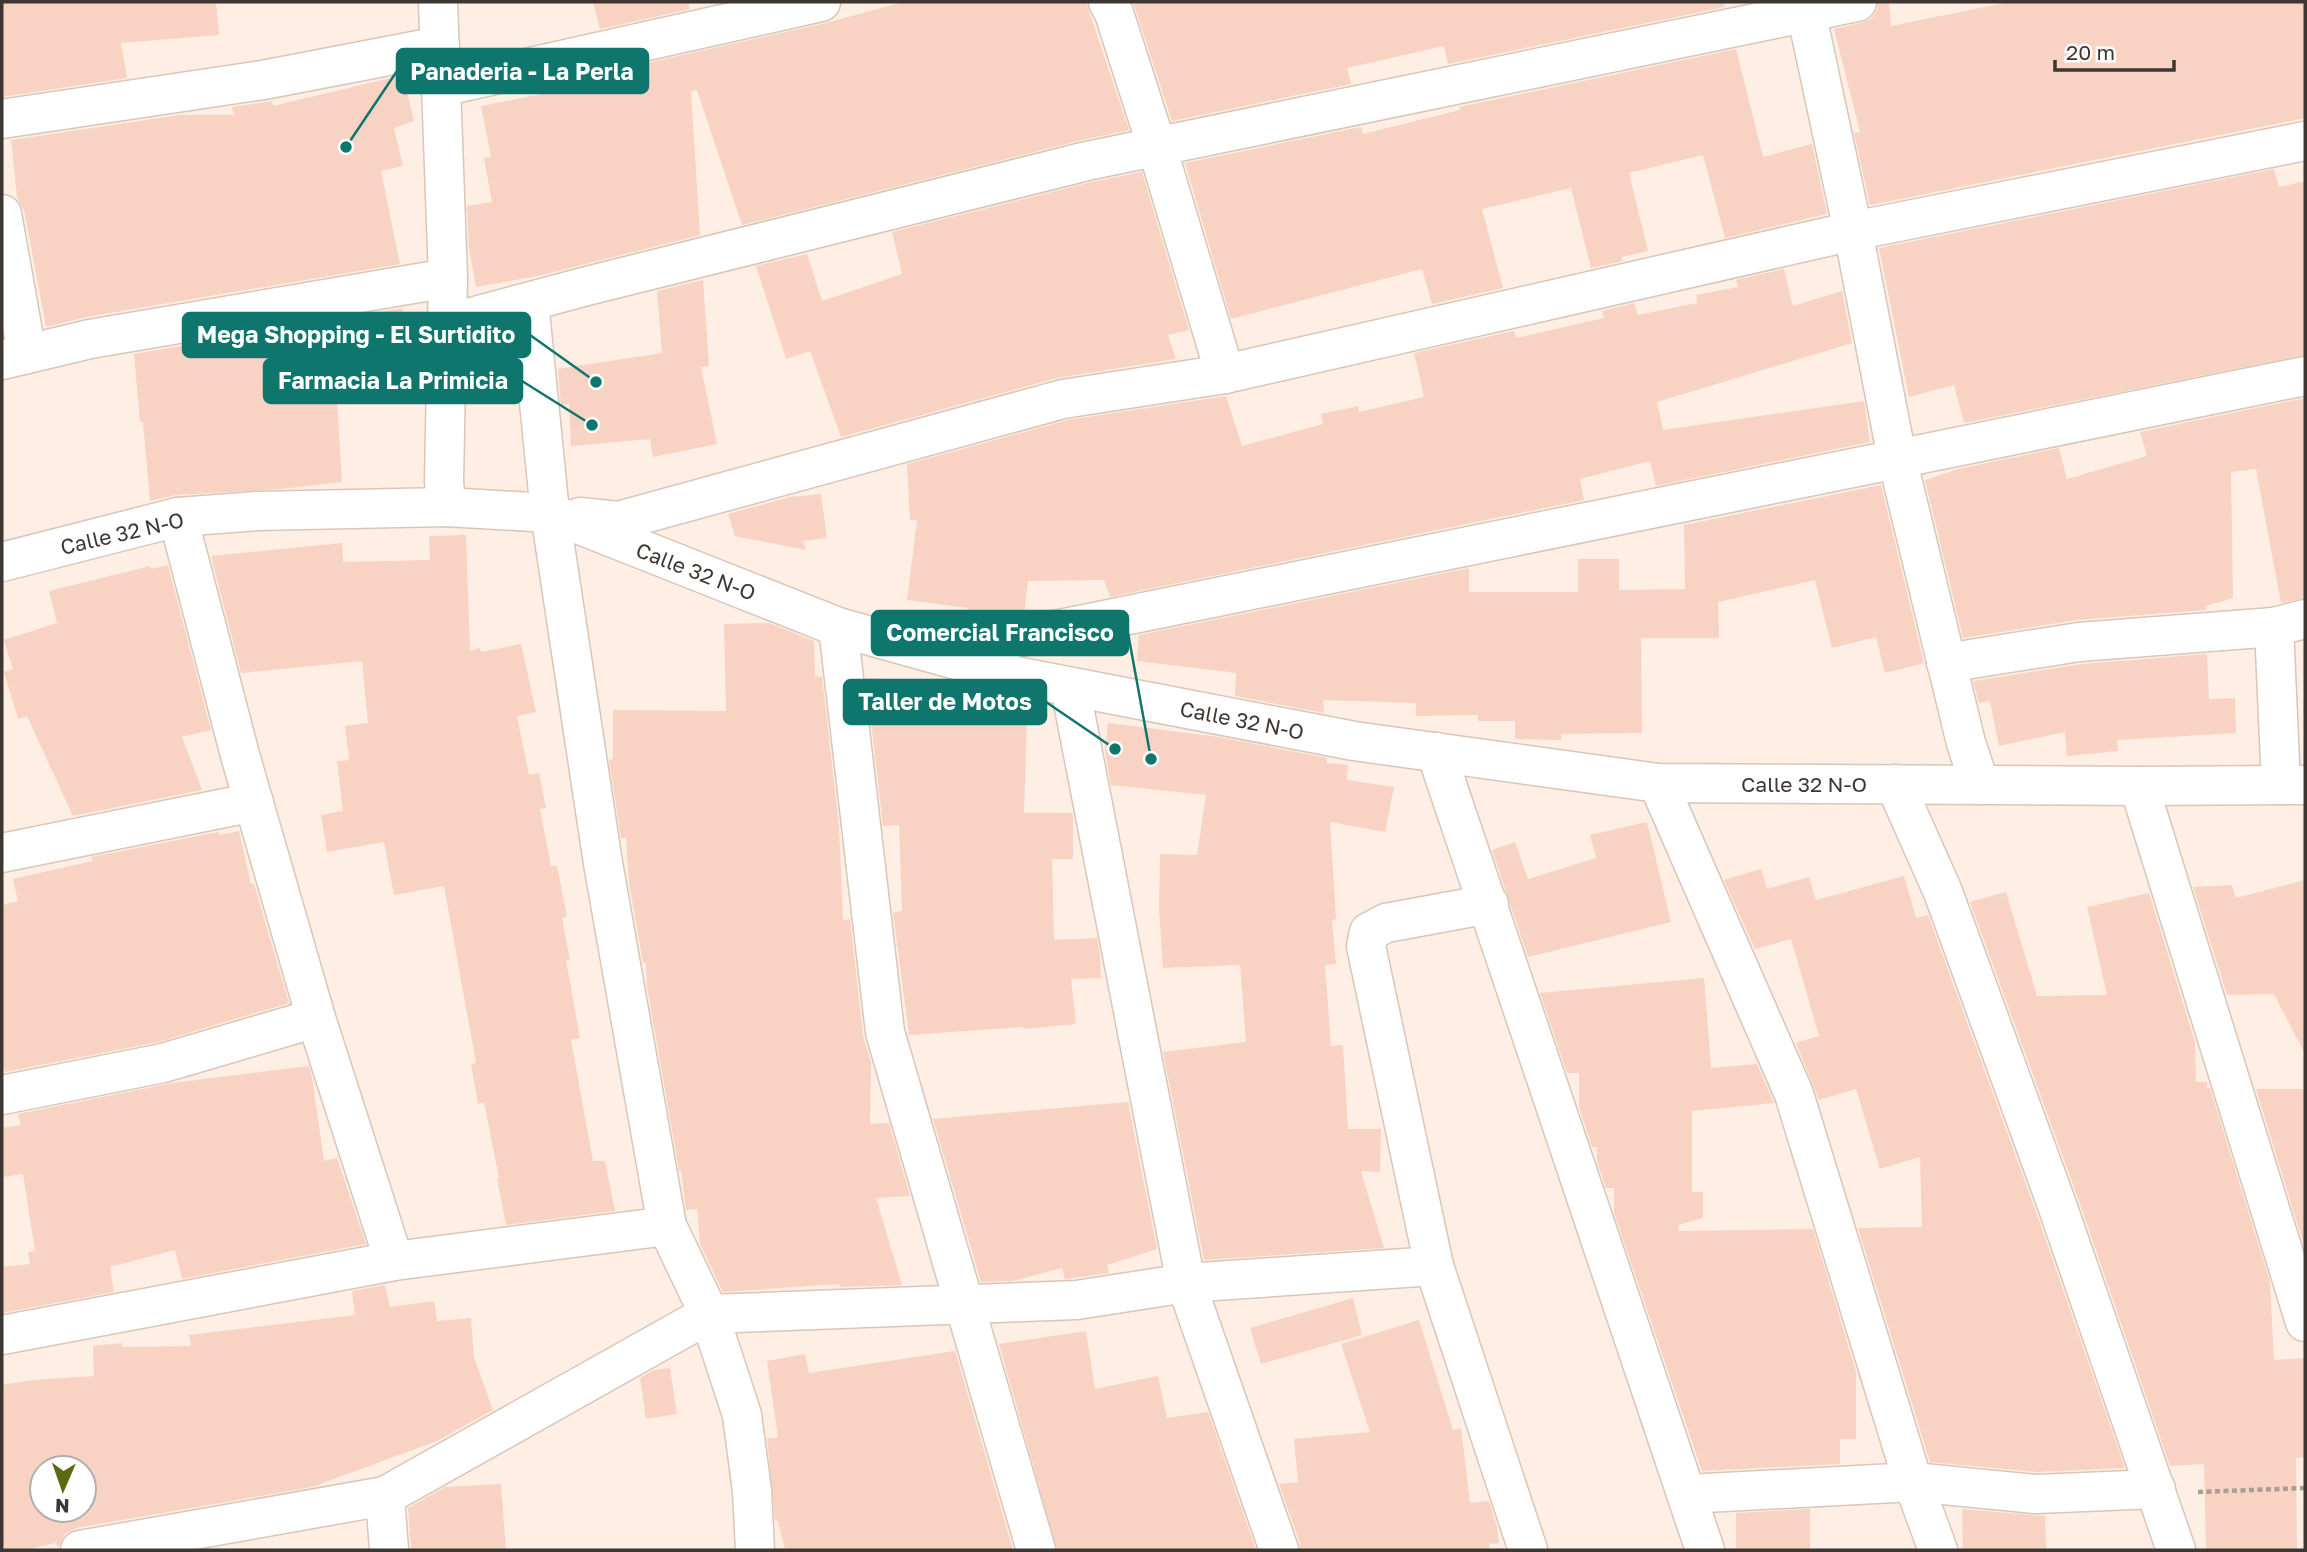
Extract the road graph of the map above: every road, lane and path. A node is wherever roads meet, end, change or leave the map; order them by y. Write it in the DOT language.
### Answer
graph roads {
  1 [pos="438,2"];
  2 [pos="821,2"];
  3 [pos="1108,2"];
  4 [pos="1857,2"];
  5 [pos="1806,7"];
  6 [pos="440,46"];
  7 [pos="442,87"];
  8 [pos="2,119"];
  9 [pos="2305,141"];
  10 [pos="1157,147"];
  11 [pos="2,214"];
  12 [pos="1853,230"];
  13 [pos="448,278"];
  14 [pos="529,302"];
  15 [pos="449,323"];
  16 [pos="14,357"];
  17 [pos="1225,374"];
  18 [pos="2305,376"];
  19 [pos="1897,458"];
  20 [pos="446,507"];
  21 [pos="550,513"];
  22 [pos="178,517"];
  23 [pos="2,562"];
  24 [pos="2290,623"];
  25 [pos="838,627"];
  26 [pos="936,654"];
  27 [pos="1947,663"];
  28 [pos="1070,687"];
  29 [pos="1436,752"];
  30 [pos="1658,783"];
  31 [pos="1895,784"];
  32 [pos="1980,785"];
  33 [pos="2293,785"];
  34 [pos="2139,786"];
  35 [pos="254,802"];
  36 [pos="2,853"];
  37 [pos="1489,904"];
  38 [pos="316,1018"];
  39 [pos="2,1096"];
  40 [pos="667,1226"];
  41 [pos="394,1261"];
  42 [pos="1434,1266"];
  43 [pos="1186,1283"];
  44 [pos="965,1304"];
  45 [pos="709,1314"];
  46 [pos="2305,1322"];
  47 [pos="2,1335"];
  48 [pos="1913,1482"];
  49 [pos="2305,1488"];
  50 [pos="2157,1489"];
  51 [pos="1687,1494"];
  52 [pos="385,1496"];
  53 [pos="80,1550"];
  54 [pos="389,1550"];
  55 [pos="755,1550"];
  56 [pos="1037,1550"];
  57 [pos="1279,1550"];
  58 [pos="1528,1550"];
  59 [pos="1705,1550"];
  60 [pos="1938,1550"];
  61 [pos="2176,1550"];
  1 -- 6 [label="street"];
  2 -- 7 [label="street"];
  3 -- 10 [label="street"];
  4 -- 5 [label="street"];
  5 -- 10 [label="street"];
  5 -- 12 [label="street"];
  6 -- 7 [label="street"];
  6 -- 8 [label="street"];
  7 -- 13 [label="street"];
  9 -- 12 [label="street"];
  10 -- 14 [label="street"];
  10 -- 17 [label="street"];
  11 -- 16 [label="street"];
  12 -- 17 [label="street"];
  12 -- 19 [label="street"];
  13 -- 15 [label="street"];
  13 -- 16 [label="street"];
  14 -- 15 [label="street"];
  14 -- 21 [label="street"];
  15 -- 20 [label="street"];
  17 -- 21 [label="street"];
  18 -- 19 [label="street"];
  19 -- 26 [label="street"];
  19 -- 27 [label="street"];
  20 -- 21 [label="street, Calle 32 N-O"];
  20 -- 22 [label="street, Calle 32 N-O"];
  21 -- 25 [label="street, Calle 32 N-O"];
  21 -- 40 [label="street"];
  22 -- 23 [label="street, Calle 32 N-O"];
  22 -- 35 [label="street"];
  24 -- 27 [label="street"];
  24 -- 33 [label="street"];
  25 -- 26 [label="street, Calle 32 N-O"];
  25 -- 44 [label="street"];
  26 -- 28 [label="street, Calle 32 N-O"];
  27 -- 32 [label="street"];
  28 -- 29 [label="street, Calle 32 N-O"];
  28 -- 43 [label="street"];
  29 -- 30 [label="street, Calle 32 N-O"];
  29 -- 37 [label="street"];
  30 -- 31 [label="street, Calle 32 N-O"];
  30 -- 48 [label="street"];
  31 -- 32 [label="street, Calle 32 N-O"];
  31 -- 50 [label="street"];
  32 -- 34 [label="street, Calle 32 N-O"];
  33 -- 34 [label="street, Calle 32 N-O"];
  34 -- 46 [label="street"];
  35 -- 36 [label="street"];
  35 -- 38 [label="street"];
  37 -- 42 [label="street"];
  37 -- 51 [label="street"];
  38 -- 39 [label="street"];
  38 -- 41 [label="street"];
  40 -- 41 [label="street"];
  40 -- 45 [label="street"];
  41 -- 47 [label="street"];
  42 -- 43 [label="street"];
  42 -- 58 [label="street"];
  43 -- 44 [label="street"];
  43 -- 57 [label="street"];
  44 -- 45 [label="street"];
  44 -- 56 [label="street"];
  45 -- 52 [label="street"];
  45 -- 55 [label="street"];
  48 -- 50 [label="street"];
  48 -- 51 [label="street"];
  48 -- 60 [label="street"];
  49 -- 50 [label="path"];
  50 -- 61 [label="street"];
  51 -- 59 [label="street"];
  52 -- 53 [label="street"];
  52 -- 54 [label="street"];
}
